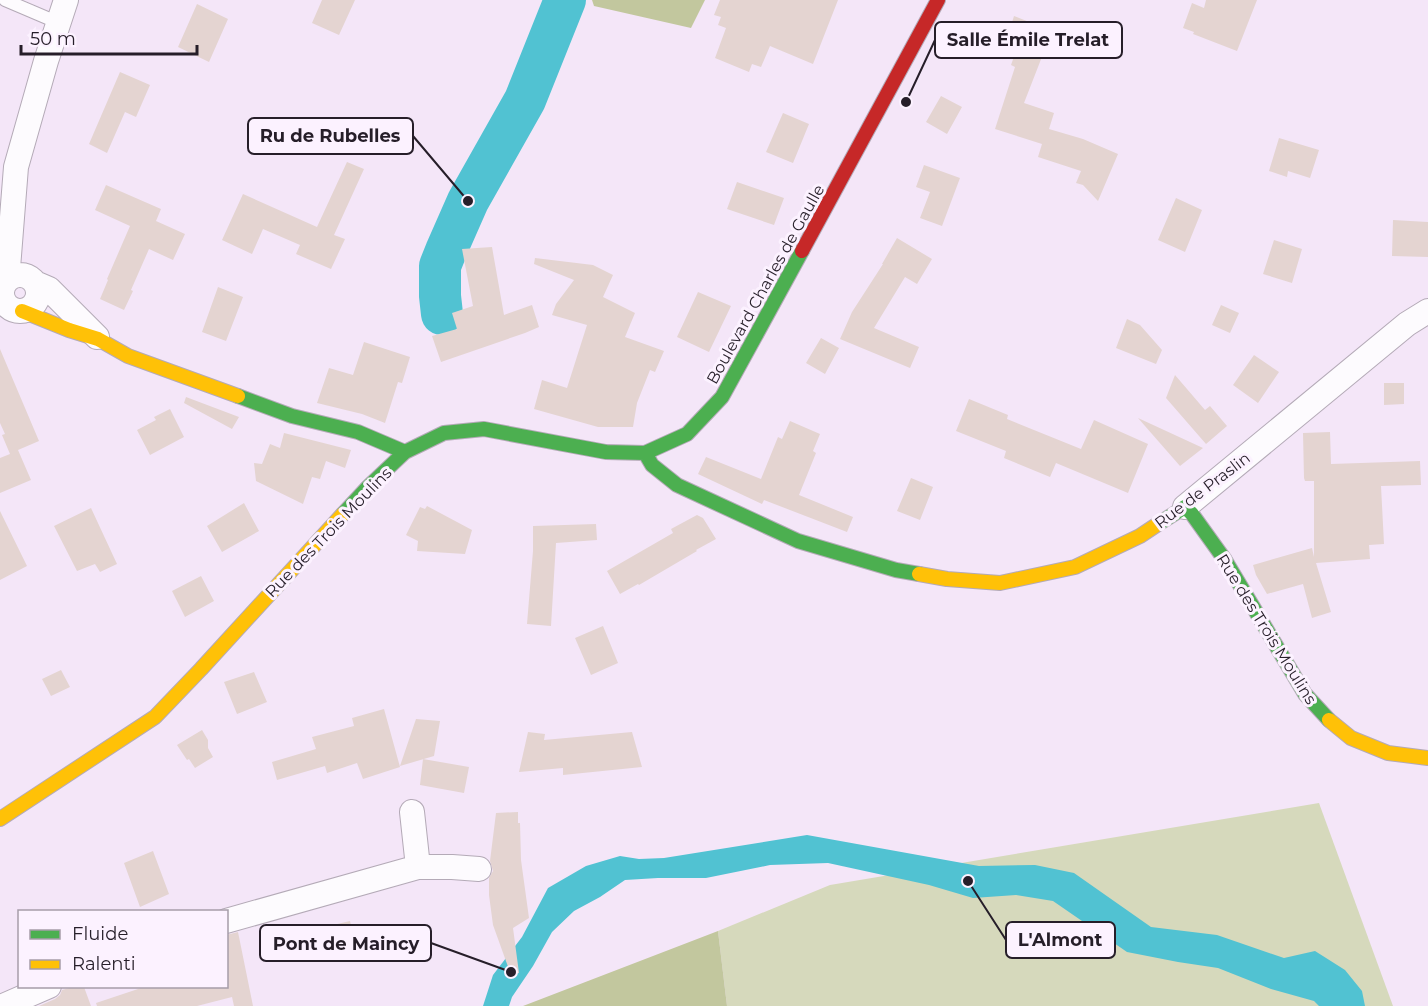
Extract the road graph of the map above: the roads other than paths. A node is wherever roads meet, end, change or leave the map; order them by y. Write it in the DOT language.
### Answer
graph roads {
  1 [pos="5,0"];
  2 [pos="66,0"];
  3 [pos="938,0"];
  4 [pos="21,3"];
  5 [pos="59,23"];
  6 [pos="12,216"];
  7 [pos="33,280"];
  8 [pos="7,298"];
  9 [pos="1428,311"];
  10 [pos="98,339"];
  11 [pos="405,452"];
  12 [pos="645,453"];
  13 [pos="1185,507"];
  14 [pos="1428,758"];
  15 [pos="412,812"];
  16 [pos="0,819"];
  17 [pos="418,867"];
  18 [pos="479,869"];
  19 [pos="228,920"];
  20 [pos="48,988"];
  21 [pos="3,1006"];
  1 -- 4 [label="lane"];
  2 -- 5 [label="street"];
  3 -- 12 [label="street, Boulevard Charles de Gaulle"];
  4 -- 5 [label="lane"];
  5 -- 6 [label="street"];
  6 -- 7 [label="street"];
  6 -- 8 [label="street"];
  7 -- 8 [label="street"];
  7 -- 8 [label="street"];
  7 -- 10 [label="street, Rue des Trois Moulins"];
  8 -- 10 [label="street, Rue des Trois Moulins"];
  9 -- 13 [label="street, Rue de Praslin"];
  10 -- 11 [label="street, Rue des Trois Moulins"];
  11 -- 12 [label="street, Boulevard Charles de Gaulle"];
  11 -- 16 [label="street, Rue des Trois Moulins"];
  12 -- 13 [label="street, Rue de Praslin"];
  13 -- 14 [label="street, Rue des Trois Moulins"];
  15 -- 17 [label="street"];
  17 -- 18 [label="street"];
  17 -- 19 [label="street"];
  20 -- 21 [label="street"];
}
